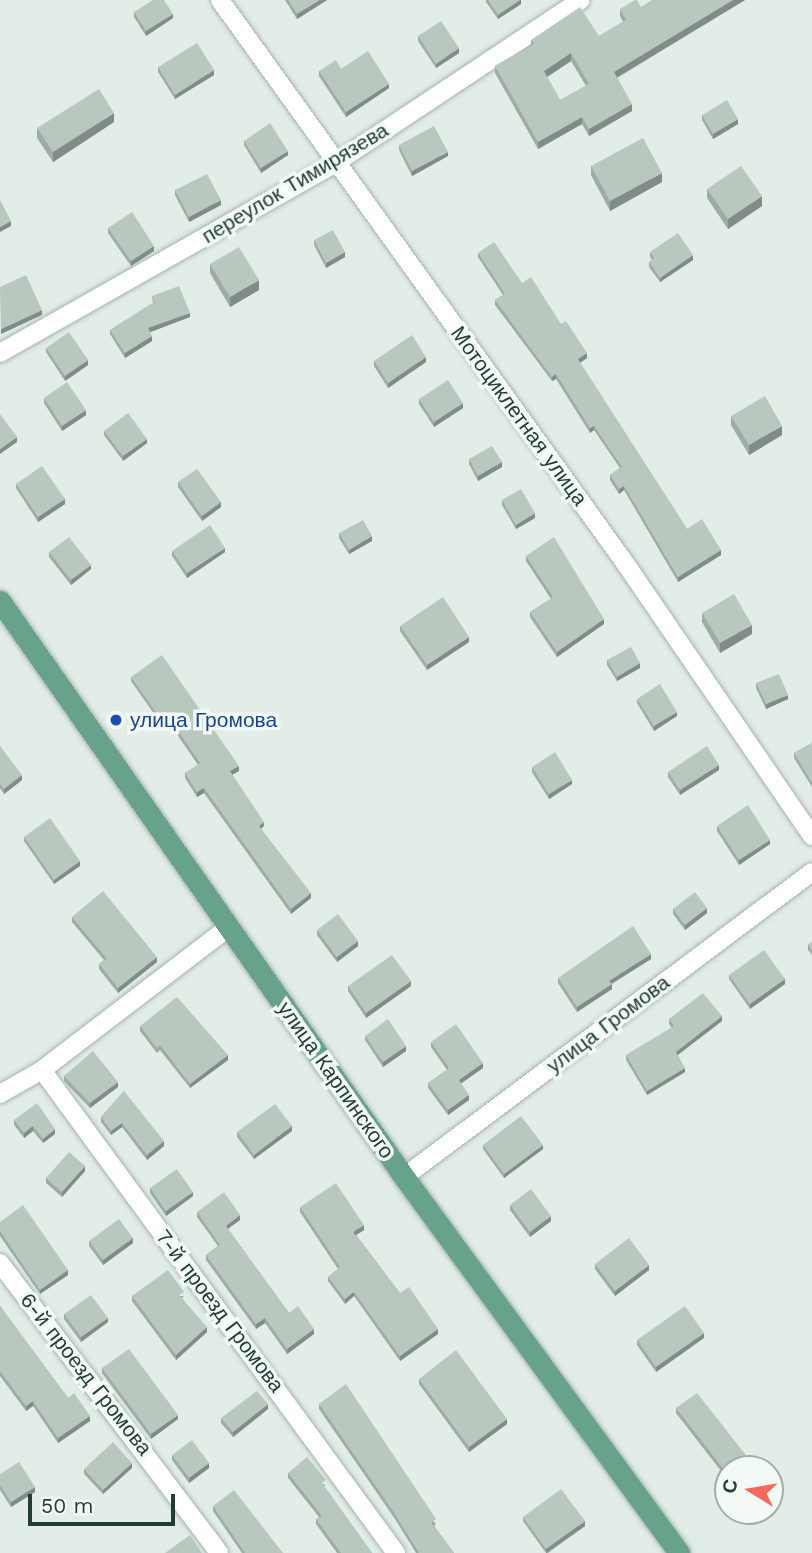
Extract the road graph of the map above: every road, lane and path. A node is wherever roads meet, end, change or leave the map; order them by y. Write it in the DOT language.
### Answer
graph roads {
  1 [pos="220,0"];
  2 [pos="582,0"];
  3 [pos="334,163"];
  4 [pos="0,353"];
  5 [pos="0,601"];
  6 [pos="812,836"];
  7 [pos="812,872"];
  8 [pos="229,927"];
  9 [pos="42,1070"];
  10 [pos="0,1094"];
  11 [pos="404,1177"];
  12 [pos="0,1263"];
  13 [pos="219,1553"];
  14 [pos="396,1553"];
  15 [pos="679,1553"];
  1 -- 3 [label="street, Мотоциклетная улица"];
  2 -- 3 [label="street, переулок Тимирязева"];
  3 -- 4 [label="street, переулок Тимирязева"];
  3 -- 6 [label="street, Мотоциклетная улица"];
  5 -- 8 [label="main road, улица Карпинского"];
  7 -- 11 [label="street, улица Громова"];
  8 -- 9 [label="street"];
  8 -- 11 [label="main road, улица Карпинского"];
  9 -- 10 [label="street"];
  9 -- 14 [label="street, 7-й проезд Громова"];
  11 -- 15 [label="main road, улица Карпинского"];
  12 -- 13 [label="street, 6-й проезд Громова"];
}
